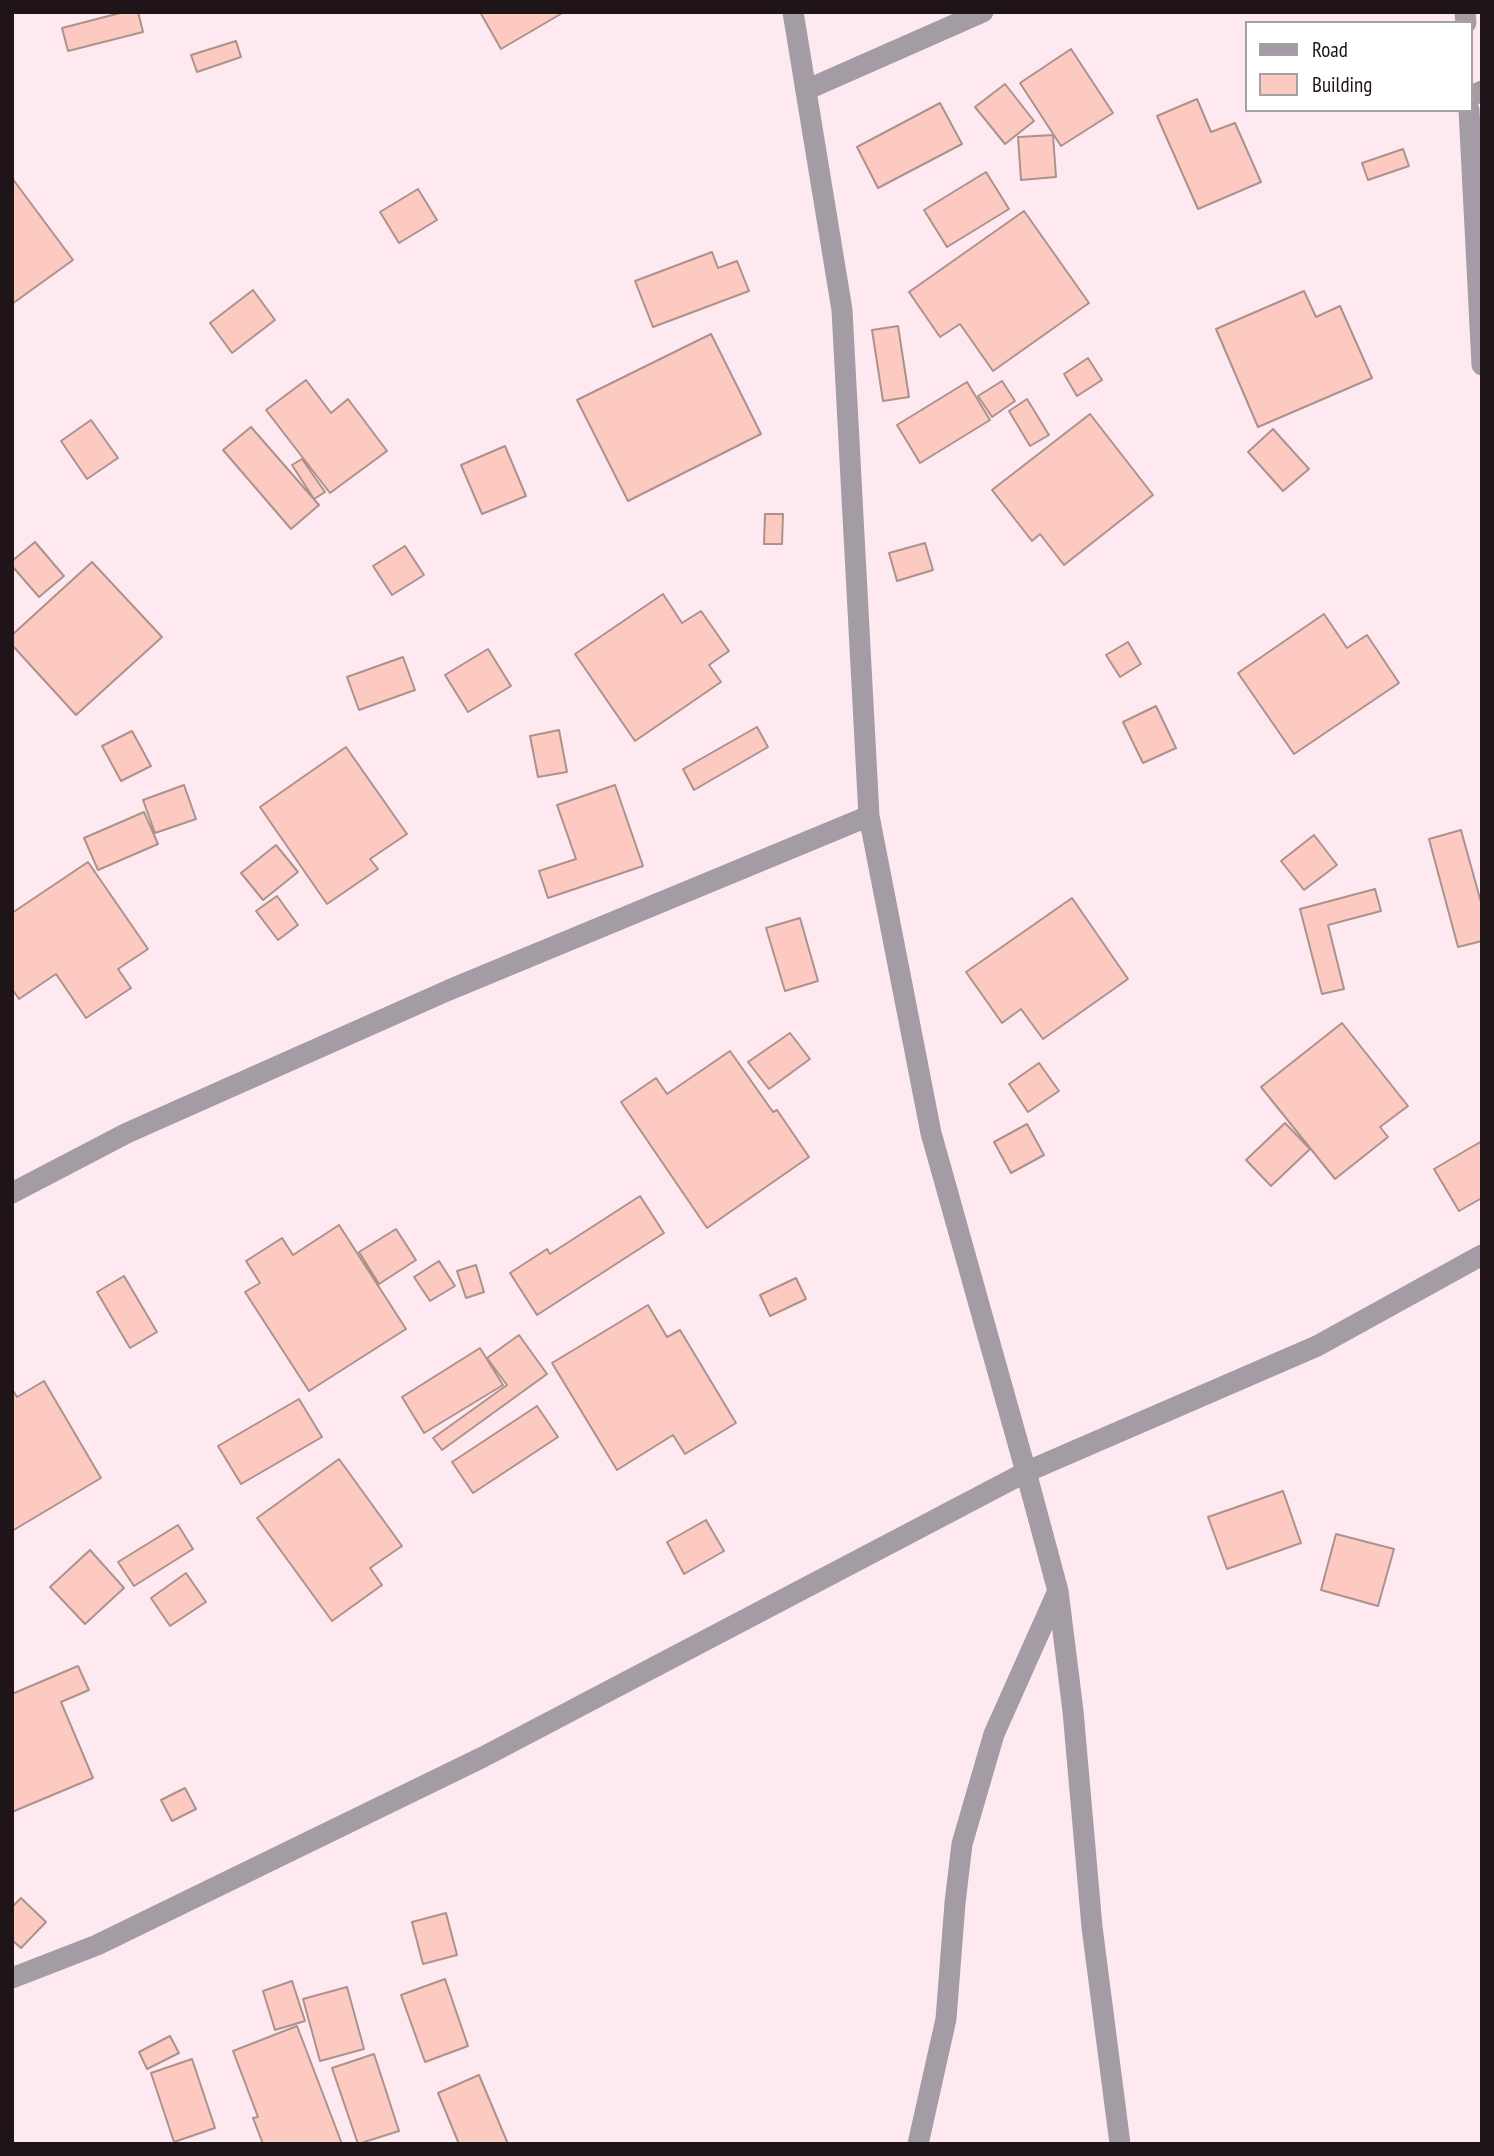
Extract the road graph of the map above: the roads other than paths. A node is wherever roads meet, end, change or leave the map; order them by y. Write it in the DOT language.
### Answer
graph roads {
  1 [pos="793,12"];
  2 [pos="983,12"];
  3 [pos="806,90"];
  4 [pos="1469,112"];
  5 [pos="1482,365"];
  6 [pos="869,816"];
  7 [pos="12,1193"];
  8 [pos="1482,1255"];
  9 [pos="1026,1472"];
  10 [pos="1058,1591"];
  11 [pos="12,1978"];
  12 [pos="918,2144"];
  13 [pos="1120,2144"];
  1 -- 3 [label="street"];
  2 -- 3 [label="street"];
  3 -- 6 [label="street"];
  4 -- 5 [label="street"];
  6 -- 7 [label="street"];
  6 -- 9 [label="street"];
  8 -- 9 [label="street"];
  9 -- 10 [label="street"];
  9 -- 11 [label="street"];
  10 -- 12 [label="street"];
  10 -- 13 [label="street"];
}
